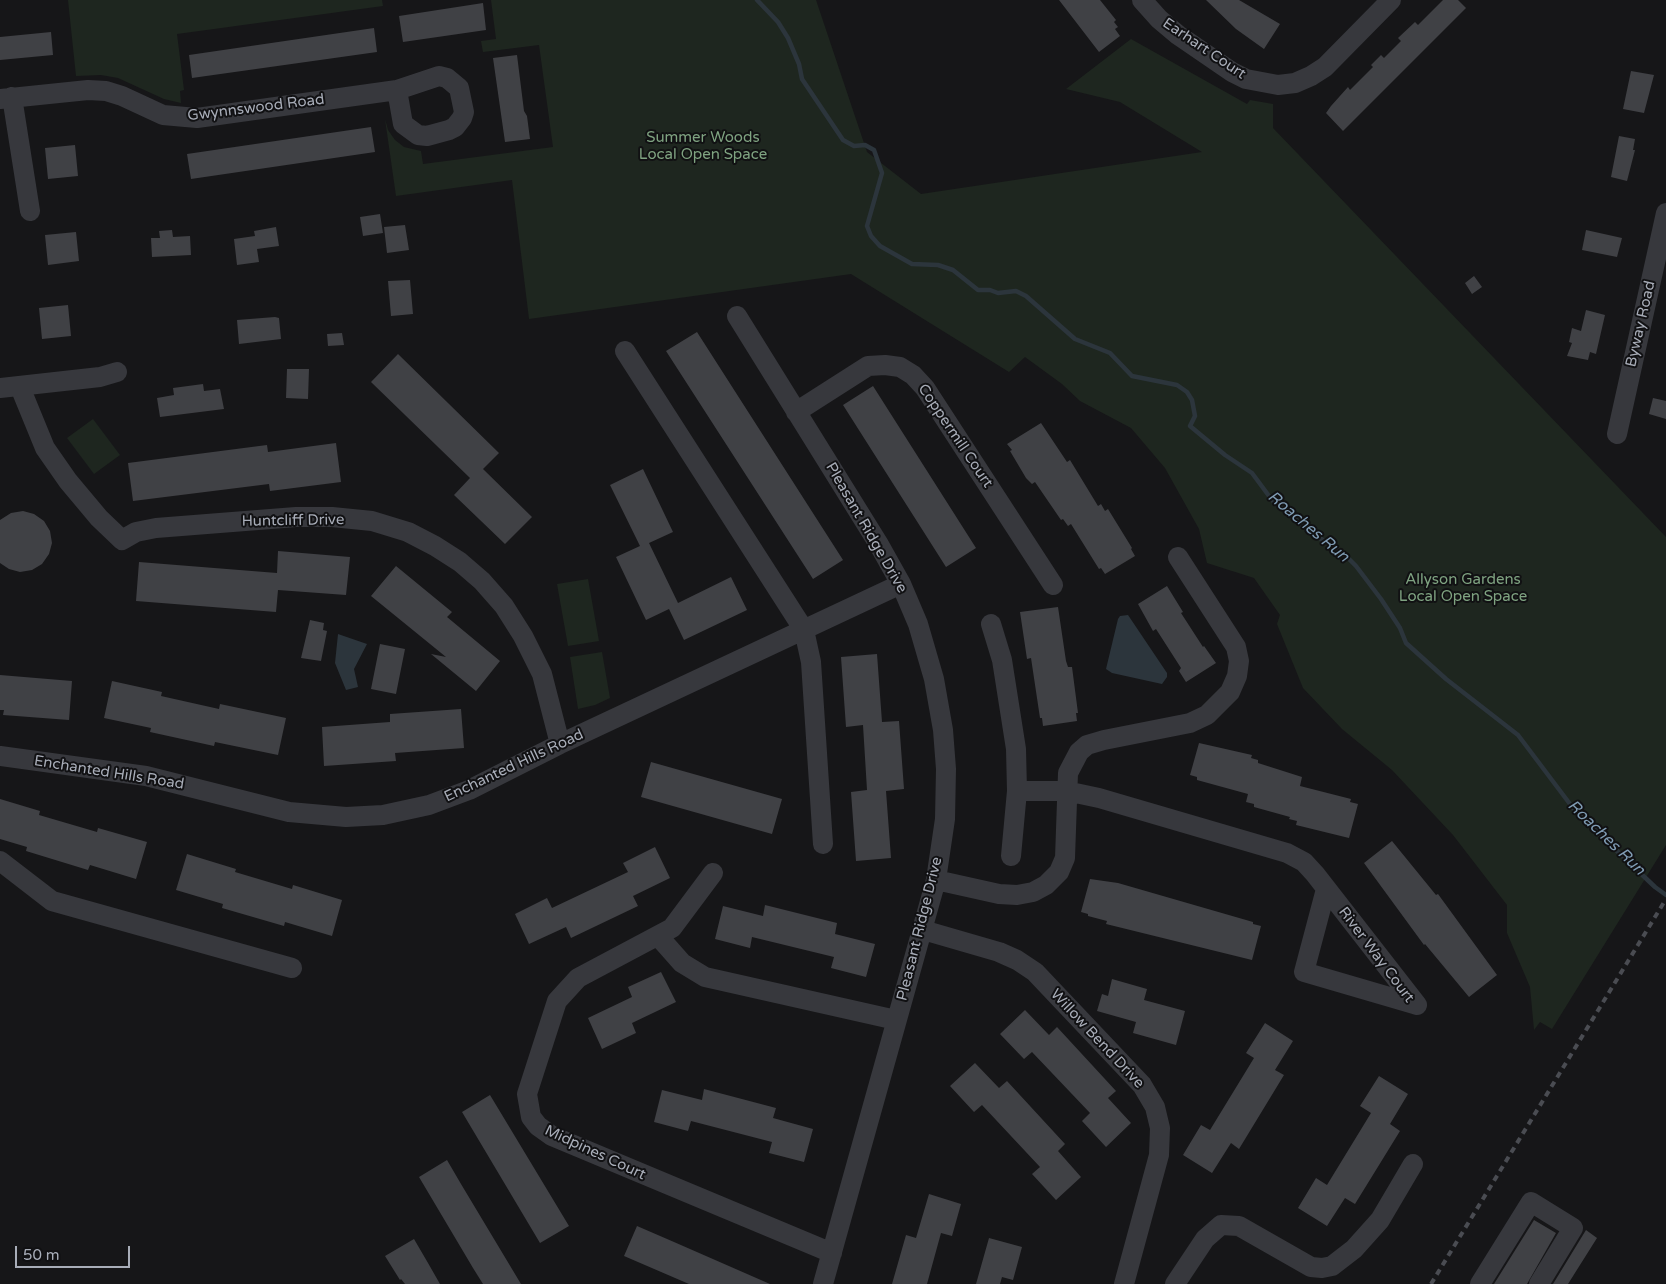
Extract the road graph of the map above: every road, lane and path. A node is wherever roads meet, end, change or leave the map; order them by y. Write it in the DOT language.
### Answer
graph roads {
  1 [pos="1142,0"];
  2 [pos="1391,0"];
  3 [pos="397,90"];
  4 [pos="6,98"];
  5 [pos="30,211"];
  6 [pos="1666,213"];
  7 [pos="737,316"];
  8 [pos="625,351"];
  9 [pos="117,372"];
  10 [pos="10,387"];
  11 [pos="796,412"];
  12 [pos="1617,434"];
  13 [pos="1178,557"];
  14 [pos="901,584"];
  15 [pos="1053,585"];
  16 [pos="991,624"];
  17 [pos="804,630"];
  18 [pos="560,744"];
  19 [pos="0,756"];
  20 [pos="1017,791"];
  21 [pos="1066,791"];
  22 [pos="823,844"];
  23 [pos="1011,856"];
  24 [pos="0,861"];
  25 [pos="713,873"];
  26 [pos="936,880"];
  27 [pos="1326,889"];
  28 [pos="923,930"];
  29 [pos="658,937"];
  30 [pos="292,968"];
  31 [pos="896,1020"];
  32 [pos="1413,1164"];
  33 [pos="832,1253"];
  34 [pos="823,1284"];
  35 [pos="1124,1284"];
  36 [pos="1175,1284"];
  37 [pos="1480,1284"];
  38 [pos="1539,1284"];
  1 -- 2 [label="street, Earhart Court"];
  3 -- 4 [label="street, Gwynnswood Road"];
  4 -- 5 [label="street"];
  6 -- 12 [label="street, Byway Road"];
  7 -- 11 [label="street, Pleasant Ridge Drive"];
  8 -- 17 [label="street"];
  9 -- 10 [label="street"];
  10 -- 18 [label="street, Huntcliff Drive"];
  11 -- 14 [label="street, Pleasant Ridge Drive"];
  11 -- 15 [label="street, Coppermill Court"];
  13 -- 21 [label="street"];
  14 -- 17 [label="street, Enchanted Hills Road"];
  14 -- 26 [label="street, Pleasant Ridge Drive"];
  16 -- 20 [label="street"];
  17 -- 18 [label="street, Enchanted Hills Road"];
  17 -- 22 [label="street"];
  18 -- 19 [label="street, Enchanted Hills Road"];
  20 -- 21 [label="street, River Way Court"];
  20 -- 23 [label="street"];
  21 -- 26 [label="street"];
  21 -- 27 [label="street, River Way Court"];
  24 -- 30 [label="street"];
  25 -- 29 [label="street, Midpines Court"];
  26 -- 28 [label="street, Pleasant Ridge Drive"];
  27 -- 27 [label="street, River Way Court"];
  28 -- 31 [label="street, Pleasant Ridge Drive"];
  28 -- 35 [label="street, Willow Bend Drive"];
  29 -- 31 [label="street"];
  29 -- 33 [label="street, Midpines Court"];
  31 -- 33 [label="street, Pleasant Ridge Drive"];
  32 -- 36 [label="street"];
  33 -- 34 [label="street, Pleasant Ridge Drive"];
  37 -- 38 [label="street"];
}
